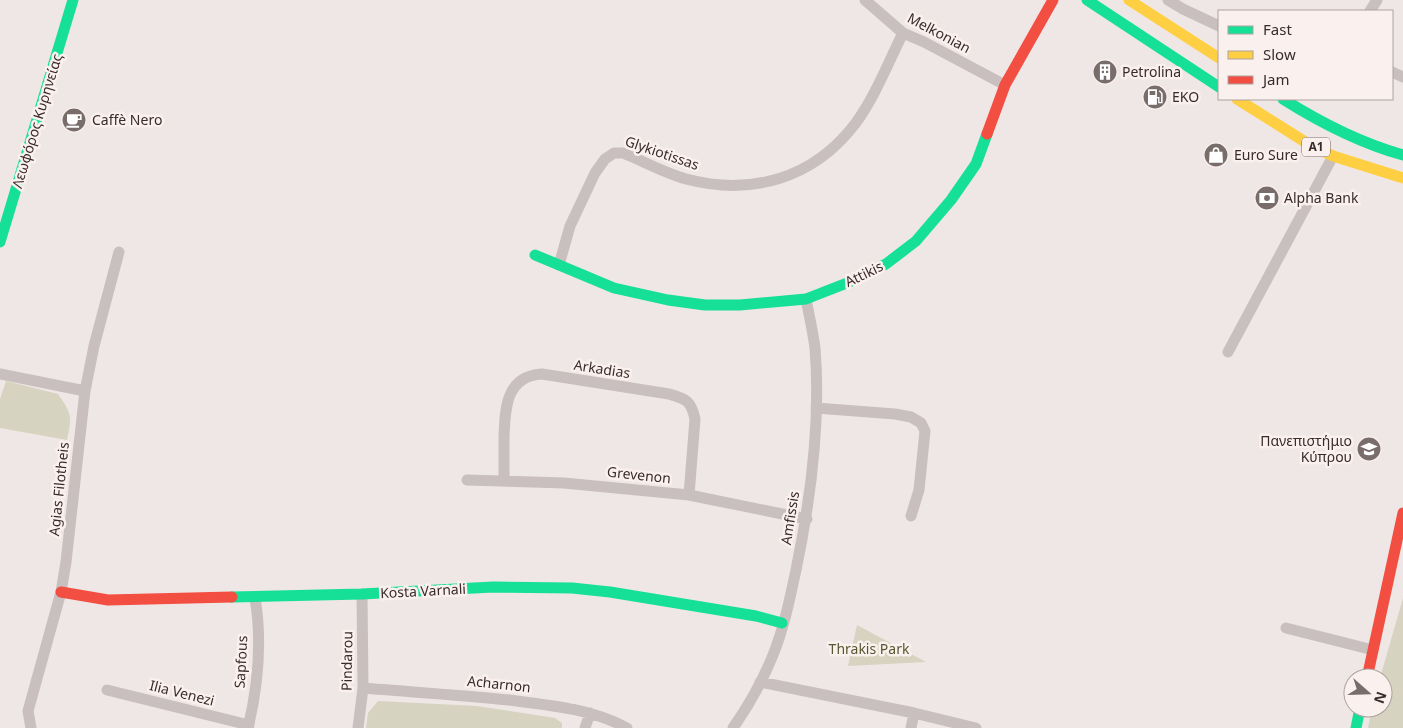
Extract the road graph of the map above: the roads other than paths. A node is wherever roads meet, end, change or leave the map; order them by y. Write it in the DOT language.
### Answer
graph roads {
  1 [pos="73,0"];
  2 [pos="865,0"];
  3 [pos="1053,0"];
  4 [pos="1087,0"];
  5 [pos="1129,0"];
  6 [pos="1168,0"];
  7 [pos="1218,26"];
  8 [pos="903,33"];
  9 [pos="1218,57"];
  10 [pos="1005,84"];
  11 [pos="1218,86"];
  12 [pos="1239,100"];
  13 [pos="1285,100"];
  14 [pos="1403,155"];
  15 [pos="1333,156"];
  16 [pos="1403,178"];
  17 [pos="0,242"];
  18 [pos="119,252"];
  19 [pos="535,256"];
  20 [pos="559,265"];
  21 [pos="806,299"];
  22 [pos="1228,352"];
  23 [pos="0,374"];
  24 [pos="85,391"];
  25 [pos="816,408"];
  26 [pos="467,480"];
  27 [pos="504,481"];
  28 [pos="689,495"];
  29 [pos="1403,513"];
  30 [pos="912,516"];
  31 [pos="807,519"];
  32 [pos="61,592"];
  33 [pos="362,594"];
  34 [pos="255,598"];
  35 [pos="782,623"];
  36 [pos="1286,628"];
  37 [pos="1373,650"];
  38 [pos="1369,668"];
  39 [pos="760,682"];
  40 [pos="363,688"];
  41 [pos="107,690"];
  42 [pos="590,713"];
  43 [pos="914,713"];
  44 [pos="248,727"];
  45 [pos="31,728"];
  46 [pos="358,728"];
  47 [pos="585,728"];
  48 [pos="627,728"];
  49 [pos="733,728"];
  50 [pos="911,728"];
  51 [pos="976,728"];
  1 -- 17 [label="street, Λεωφόρος Κυρηνείας"];
  2 -- 8 [label="street, Melkonian"];
  3 -- 10 [label="street, Attikis"];
  4 -- 11 [label="street"];
  5 -- 9 [label="street"];
  6 -- 7 [label="street"];
  8 -- 10 [label="street, Melkonian"];
  8 -- 20 [label="street, Glykiotissas"];
  10 -- 21 [label="street, Attikis"];
  12 -- 15 [label="street, A1"];
  13 -- 14 [label="street, A1"];
  15 -- 16 [label="street, A1"];
  15 -- 22 [label="street"];
  18 -- 24 [label="street, Agias Filotheis"];
  19 -- 20 [label="street, Attikis"];
  20 -- 21 [label="street, Attikis"];
  21 -- 25 [label="street, Amfissis"];
  23 -- 24 [label="street"];
  24 -- 32 [label="street, Agias Filotheis"];
  25 -- 30 [label="street"];
  25 -- 31 [label="street, Amfissis"];
  26 -- 27 [label="street, Grevenon"];
  27 -- 28 [label="street, Grevenon"];
  27 -- 28 [label="street, Arkadias"];
  28 -- 31 [label="street, Grevenon"];
  29 -- 37 [label="street"];
  31 -- 35 [label="street, Amfissis"];
  32 -- 34 [label="street, Kosta Varnali"];
  32 -- 45 [label="street, Agias Filotheis"];
  33 -- 34 [label="street, Kosta Varnali"];
  33 -- 35 [label="street, Kosta Varnali"];
  33 -- 40 [label="street, Pindarou"];
  34 -- 44 [label="street, Sapfous"];
  35 -- 39 [label="street, Amfissis"];
  36 -- 37 [label="street"];
  37 -- 38 [label="street"];
  39 -- 43 [label="street"];
  39 -- 49 [label="street, Amfissis"];
  40 -- 42 [label="street, Acharnon"];
  40 -- 46 [label="street, Pindarou"];
  41 -- 44 [label="street, Ilia Venezi"];
  42 -- 47 [label="street"];
  42 -- 48 [label="street, Acharnon"];
  43 -- 50 [label="street"];
  43 -- 51 [label="street"];
}
